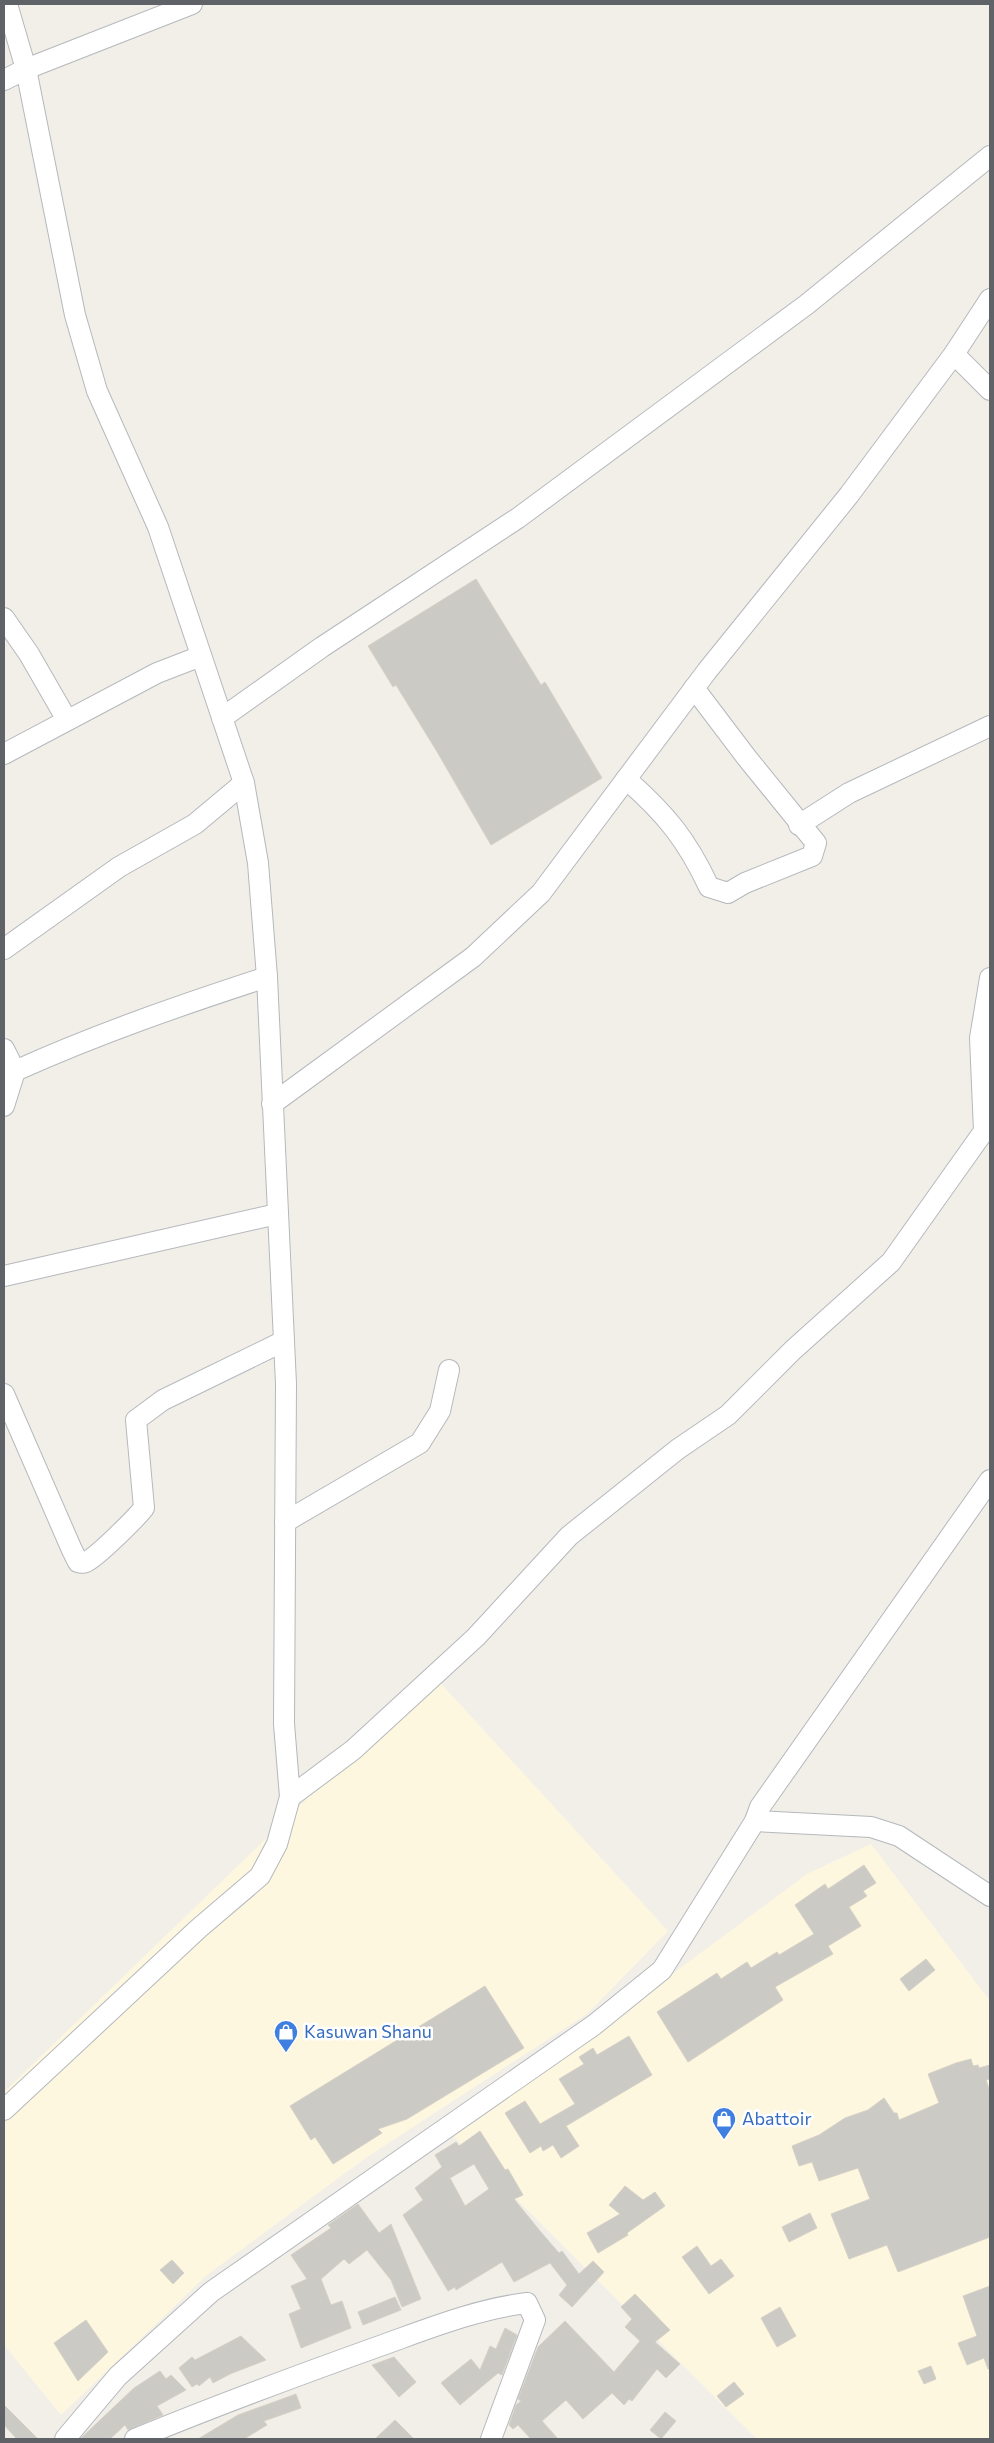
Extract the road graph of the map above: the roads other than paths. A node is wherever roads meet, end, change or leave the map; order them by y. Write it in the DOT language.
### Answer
graph roads {
  1 [pos="8,4"];
  2 [pos="192,4"];
  3 [pos="26,69"];
  4 [pos="4,80"];
  5 [pos="990,156"];
  6 [pos="990,299"];
  7 [pos="954,354"];
  8 [pos="990,390"];
  9 [pos="4,618"];
  10 [pos="201,656"];
  11 [pos="694,688"];
  12 [pos="222,718"];
  13 [pos="67,720"];
  14 [pos="990,726"];
  15 [pos="4,754"];
  16 [pos="626,779"];
  17 [pos="244,784"];
  18 [pos="800,825"];
  19 [pos="4,949"];
  20 [pos="267,977"];
  21 [pos="990,978"];
  22 [pos="4,1049"];
  23 [pos="15,1070"];
  24 [pos="272,1104"];
  25 [pos="4,1106"];
  26 [pos="277,1214"];
  27 [pos="4,1276"];
  28 [pos="284,1341"];
  29 [pos="449,1370"];
  30 [pos="4,1394"];
  31 [pos="990,1480"];
  32 [pos="285,1522"];
  33 [pos="290,1797"];
  34 [pos="755,1821"];
  35 [pos="990,1896"];
  36 [pos="4,2110"];
  37 [pos="65,2439"];
  38 [pos="135,2439"];
  39 [pos="490,2439"];
  1 -- 3 [label="street"];
  2 -- 3 [label="street"];
  3 -- 4 [label="street"];
  3 -- 10 [label="street"];
  5 -- 12 [label="street"];
  6 -- 7 [label="street"];
  7 -- 8 [label="street"];
  7 -- 11 [label="street"];
  9 -- 13 [label="street"];
  10 -- 12 [label="street"];
  10 -- 13 [label="street"];
  11 -- 16 [label="street"];
  11 -- 18 [label="street"];
  12 -- 17 [label="street"];
  13 -- 15 [label="street"];
  14 -- 18 [label="street"];
  16 -- 18 [label="street"];
  16 -- 24 [label="street"];
  17 -- 19 [label="street"];
  17 -- 20 [label="street"];
  20 -- 23 [label="street"];
  20 -- 24 [label="street"];
  21 -- 33 [label="street"];
  22 -- 23 [label="street"];
  23 -- 25 [label="street"];
  24 -- 26 [label="street"];
  26 -- 27 [label="street"];
  26 -- 28 [label="street"];
  28 -- 30 [label="street"];
  28 -- 32 [label="street"];
  29 -- 32 [label="street"];
  31 -- 34 [label="street"];
  32 -- 33 [label="street"];
  33 -- 36 [label="street"];
  34 -- 35 [label="street"];
  34 -- 37 [label="street"];
  38 -- 39 [label="street"];
}
